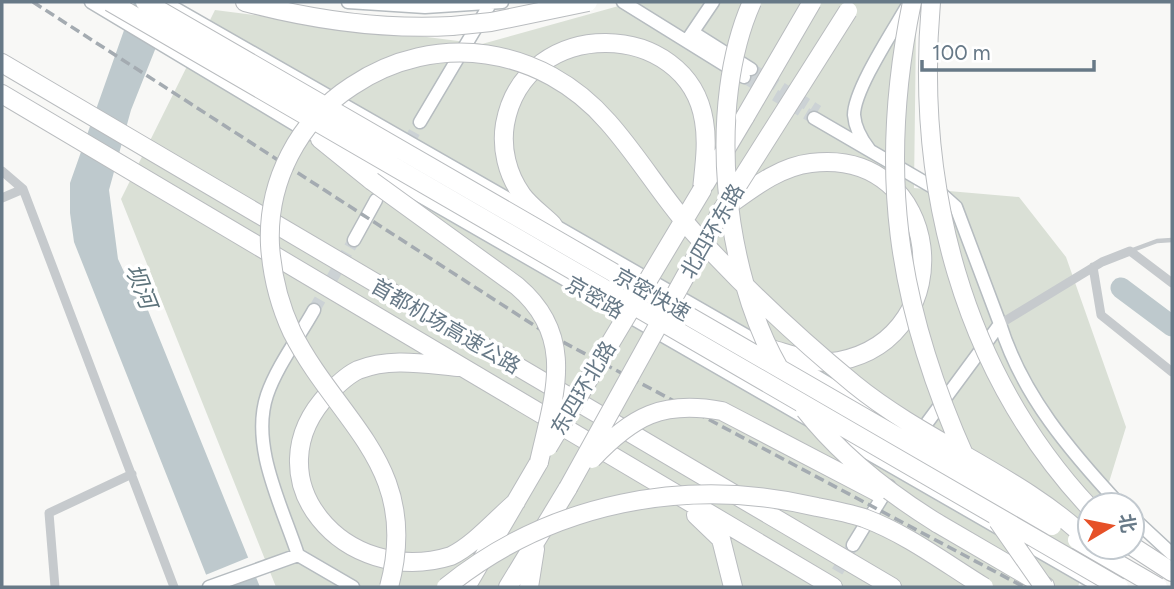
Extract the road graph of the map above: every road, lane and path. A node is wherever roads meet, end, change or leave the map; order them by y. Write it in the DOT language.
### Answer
graph roads {
  1 [pos="145,2"];
  2 [pos="164,2"];
  3 [pos="245,2"];
  4 [pos="348,2"];
  5 [pos="588,2"];
  6 [pos="623,2"];
  7 [pos="713,2"];
  8 [pos="752,2"];
  9 [pos="813,2"];
  10 [pos="911,2"];
  11 [pos="931,2"];
  12 [pos="101,3"];
  13 [pos="494,3"];
  14 [pos="850,6"];
  15 [pos="688,37"];
  16 [pos="2,63"];
  17 [pos="747,73"];
  18 [pos="2,94"];
  19 [pos="854,116"];
  20 [pos="420,122"];
  21 [pos="320,139"];
  22 [pos="872,152"];
  23 [pos="2,171"];
  24 [pos="23,189"];
  25 [pos="702,190"];
  26 [pos="2,198"];
  27 [pos="376,200"];
  28 [pos="722,210"];
  29 [pos="553,225"];
  30 [pos="354,240"];
  31 [pos="1172,240"];
  32 [pos="1130,251"];
  33 [pos="1093,267"];
  34 [pos="1172,283"];
  35 [pos="314,310"];
  36 [pos="1000,324"];
  37 [pos="771,349"];
  38 [pos="463,368"];
  39 [pos="1172,372"];
  40 [pos="924,428"];
  41 [pos="539,462"];
  42 [pos="131,474"];
  43 [pos="890,485"];
  44 [pos="568,488"];
  45 [pos="1107,491"];
  46 [pos="1076,492"];
  47 [pos="673,493"];
  48 [pos="516,502"];
  49 [pos="937,523"];
  50 [pos="1076,528"];
  51 [pos="1146,530"];
  52 [pos="1076,534"];
  53 [pos="1076,535"];
  54 [pos="537,539"];
  55 [pos="853,545"];
  56 [pos="1172,554"];
  57 [pos="298,555"];
  58 [pos="1146,555"];
  59 [pos="1119,561"];
  60 [pos="1123,561"];
  61 [pos="1172,572"];
  62 [pos="55,587"];
  63 [pos="174,587"];
  64 [pos="209,587"];
  65 [pos="353,587"];
  66 [pos="389,587"];
  67 [pos="446,587"];
  68 [pos="466,587"];
  69 [pos="508,587"];
  70 [pos="530,587"];
  71 [pos="733,587"];
  72 [pos="833,587"];
  73 [pos="892,587"];
  74 [pos="984,587"];
  75 [pos="1046,587"];
  76 [pos="1101,587"];
  77 [pos="1119,587"];
  78 [pos="1158,587"];
  79 [pos="1169,587"];
  1 -- 53 [label="highway, 京密快速, bridge"];
  2 -- 29 [label="main road, 京密路"];
  3 -- 5 [label="highway, bridge"];
  4 -- 13 [label="main road"];
  6 -- 15 [label="main road"];
  7 -- 15 [label="main road"];
  8 -- 49 [label="highway, bridge"];
  9 -- 25 [label="highway, 北四环东路, bridge"];
  10 -- 19 [label="main road"];
  10 -- 75 [label="highway, bridge"];
  11 -- 46 [label="highway, bridge"];
  12 -- 21 [label="main road, 京密路"];
  12 -- 77 [label="highway, 京密快速, bridge"];
  13 -- 20 [label="main road"];
  14 -- 28 [label="highway, 北四环东路, bridge"];
  15 -- 17 [label="main road"];
  16 -- 73 [label="highway, 首都机场高速公路"];
  18 -- 38 [label="highway, 首都机场高速公路"];
  19 -- 22 [label="main road"];
  19 -- 22 [label="main road"];
  21 -- 41 [label="highway, bridge"];
  21 -- 76 [label="main road, 京密路"];
  22 -- 36 [label="main road"];
  23 -- 24 [label="street"];
  24 -- 26 [label="street"];
  24 -- 42 [label="street"];
  25 -- 29 [label="highway"];
  25 -- 41 [label="highway, 东四环北路, bridge"];
  27 -- 30 [label="main road"];
  28 -- 37 [label="highway, bridge"];
  28 -- 44 [label="highway, 北四环东路, bridge"];
  29 -- 37 [label="main road, 京密路"];
  31 -- 32 [label="lane"];
  32 -- 33 [label="street"];
  32 -- 34 [label="street"];
  33 -- 36 [label="street"];
  33 -- 39 [label="street"];
  35 -- 57 [label="main road"];
  36 -- 40 [label="main road"];
  36 -- 45 [label="main road"];
  37 -- 52 [label="main road, 京密路"];
  38 -- 47 [label="highway, 首都机场高速公路"];
  38 -- 48 [label="highway"];
  41 -- 48 [label="highway, 东四环北路"];
  42 -- 62 [label="street"];
  42 -- 63 [label="street"];
  43 -- 55 [label="main road"];
  44 -- 49 [label="highway, bridge"];
  44 -- 54 [label="highway, 北四环东路, bridge"];
  47 -- 71 [label="highway"];
  47 -- 72 [label="highway, 首都机场高速公路"];
  48 -- 68 [label="highway, 东四环北路, bridge"];
  49 -- 75 [label="highway"];
  50 -- 66 [label="highway, bridge"];
  51 -- 56 [label="main road"];
  54 -- 69 [label="highway"];
  54 -- 70 [label="highway"];
  57 -- 64 [label="main road"];
  57 -- 65 [label="main road"];
  58 -- 61 [label="highway"];
  59 -- 78 [label="highway, 京密快速, bridge"];
  60 -- 79 [label="main road, 京密路"];
  67 -- 74 [label="highway, bridge"];
}
